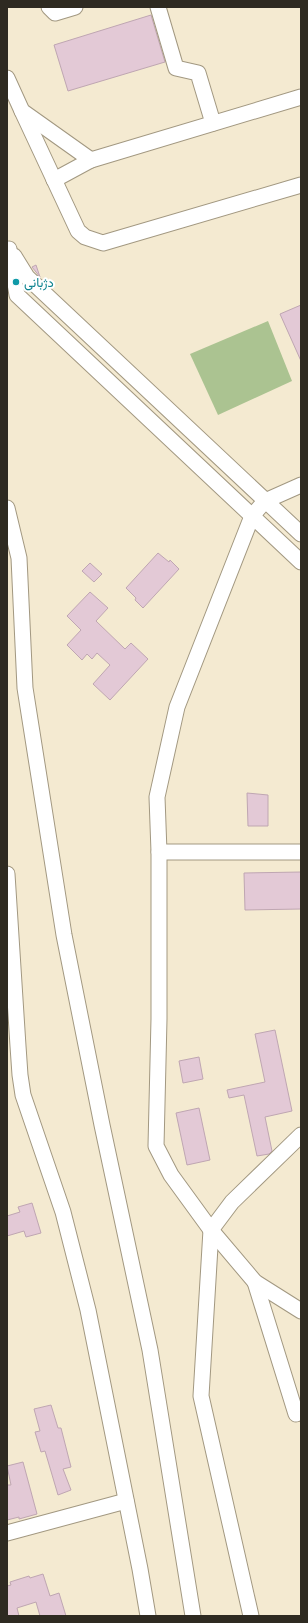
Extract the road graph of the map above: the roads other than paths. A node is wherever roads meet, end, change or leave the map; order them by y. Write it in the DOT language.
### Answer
graph roads {
  1 [pos="49,7"];
  2 [pos="75,7"];
  3 [pos="158,7"];
  4 [pos="7,78"];
  5 [pos="301,97"];
  6 [pos="22,111"];
  7 [pos="213,123"];
  8 [pos="91,160"];
  9 [pos="54,180"];
  10 [pos="301,185"];
  11 [pos="8,247"];
  12 [pos="301,485"];
  13 [pos="265,501"];
  14 [pos="7,508"];
  15 [pos="252,516"];
  16 [pos="301,534"];
  17 [pos="301,562"];
  18 [pos="159,852"];
  19 [pos="301,852"];
  20 [pos="7,874"];
  21 [pos="301,1135"];
  22 [pos="211,1230"];
  23 [pos="255,1282"];
  24 [pos="301,1311"];
  25 [pos="301,1412"];
  26 [pos="126,1501"];
  27 [pos="7,1533"];
  28 [pos="148,1616"];
  29 [pos="193,1616"];
  30 [pos="251,1616"];
  1 -- 2 [label="lane"];
  3 -- 7 [label="lane"];
  4 -- 6 [label="lane"];
  5 -- 7 [label="lane"];
  6 -- 8 [label="lane"];
  6 -- 9 [label="lane"];
  7 -- 8 [label="lane"];
  8 -- 9 [label="lane"];
  9 -- 10 [label="lane"];
  11 -- 13 [label="lane"];
  11 -- 15 [label="lane"];
  12 -- 13 [label="lane"];
  13 -- 15 [label="lane"];
  13 -- 16 [label="lane"];
  14 -- 29 [label="lane"];
  15 -- 17 [label="lane"];
  15 -- 18 [label="lane"];
  18 -- 19 [label="lane"];
  18 -- 22 [label="lane"];
  20 -- 26 [label="lane"];
  21 -- 22 [label="lane"];
  22 -- 23 [label="lane"];
  22 -- 30 [label="lane"];
  23 -- 24 [label="lane"];
  23 -- 25 [label="lane"];
  26 -- 27 [label="lane"];
  26 -- 28 [label="lane"];
}
